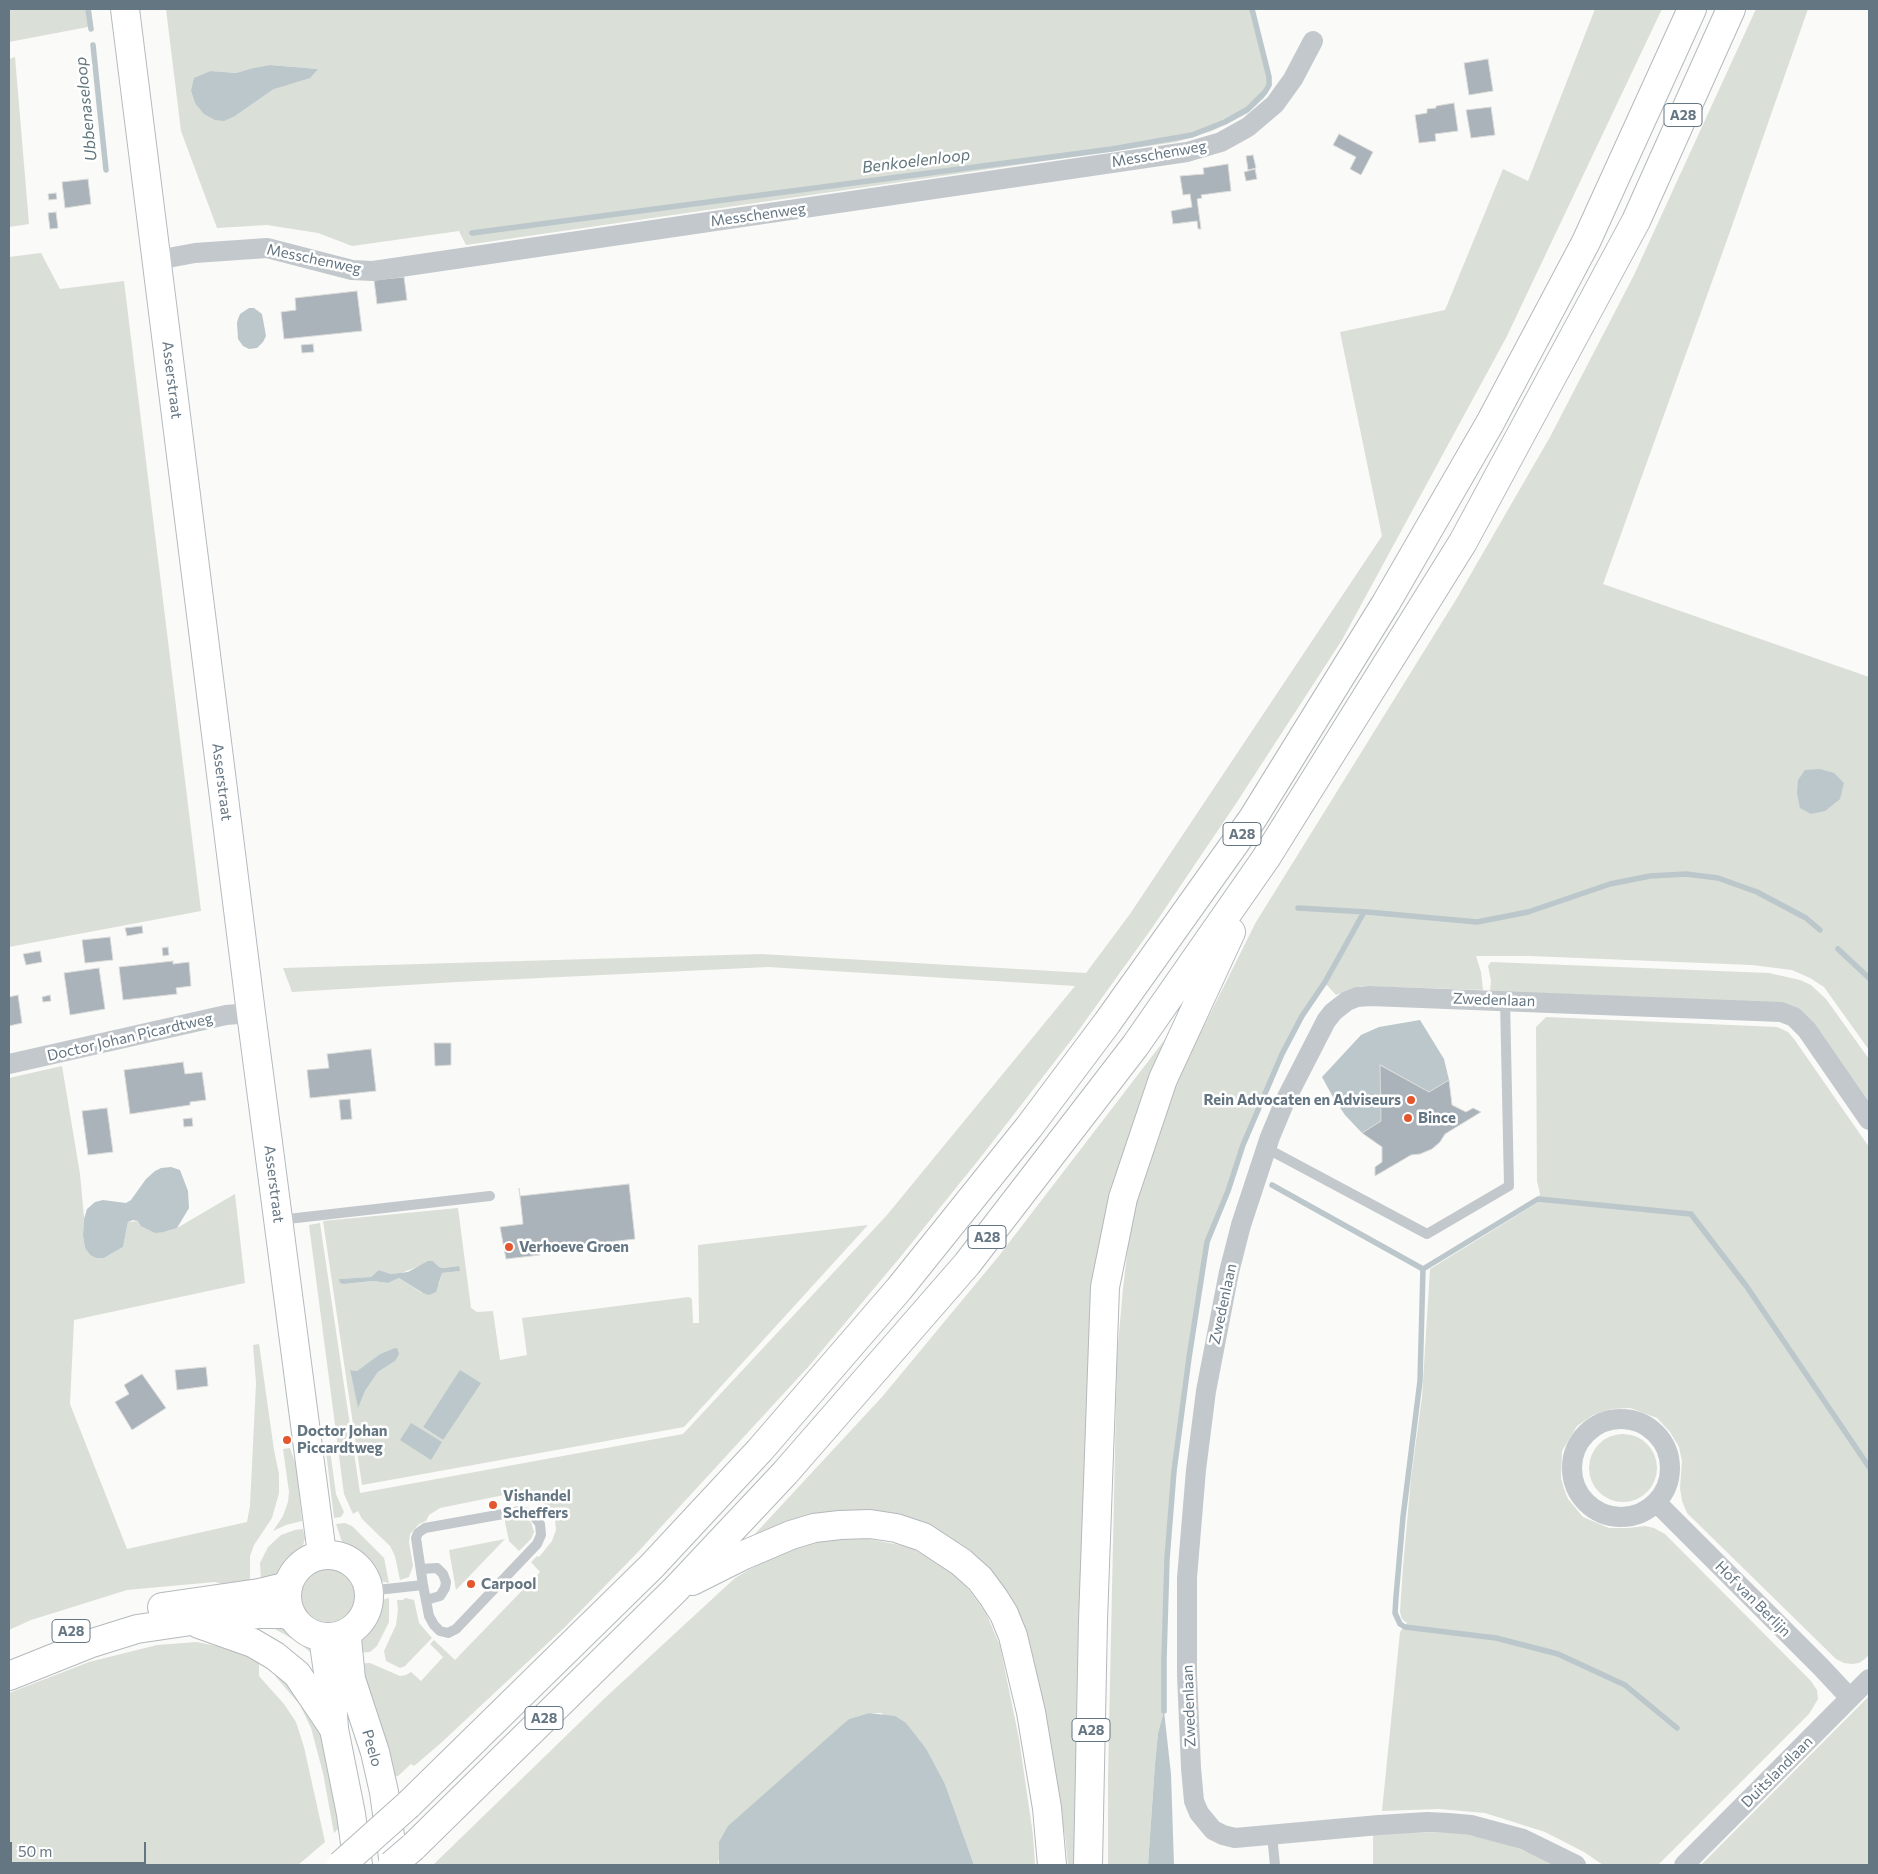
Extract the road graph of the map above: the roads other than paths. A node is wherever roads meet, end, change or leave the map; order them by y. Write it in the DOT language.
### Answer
graph roads {
  1 [pos="125,9"];
  2 [pos="1692,9"];
  3 [pos="1731,9"];
  4 [pos="1312,40"];
  5 [pos="157,260"];
  6 [pos="1266,858"];
  7 [pos="1505,1000"];
  8 [pos="251,1013"];
  9 [pos="9,1064"];
  10 [pos="1869,1120"];
  11 [pos="1266,1148"];
  12 [pos="490,1196"];
  13 [pos="278,1220"];
  14 [pos="1656,1502"];
  15 [pos="322,1554"];
  16 [pos="421,1569"];
  17 [pos="423,1585"];
  18 [pos="288,1586"];
  19 [pos="675,1590"];
  20 [pos="368,1591"];
  21 [pos="426,1600"];
  22 [pos="292,1616"];
  23 [pos="190,1621"];
  24 [pos="336,1635"];
  25 [pos="9,1655"];
  26 [pos="9,1676"];
  27 [pos="1869,1678"];
  28 [pos="1850,1698"];
  29 [pos="334,1729"];
  30 [pos="1272,1835"];
  31 [pos="400,1859"];
  32 [pos="341,1865"];
  33 [pos="358,1865"];
  34 [pos="1052,1865"];
  35 [pos="1088,1865"];
  36 [pos="1275,1865"];
  37 [pos="1576,1865"];
  38 [pos="1684,1865"];
  1 -- 5 [label="main road, Asserstraat"];
  2 -- 32 [label="main road, A28, bridge"];
  3 -- 6 [label="main road, A28"];
  4 -- 5 [label="street, Messchenweg"];
  5 -- 8 [label="main road, Asserstraat"];
  6 -- 19 [label="main road, A28"];
  6 -- 35 [label="main road, A28"];
  7 -- 10 [label="street, Zwedenlaan"];
  7 -- 11 [label="street, Zwedenlaan"];
  7 -- 11 [label="lane"];
  8 -- 9 [label="street, Doctor Johan Picardtweg"];
  8 -- 13 [label="main road, Asserstraat"];
  11 -- 30 [label="street, Zwedenlaan"];
  12 -- 13 [label="lane"];
  13 -- 15 [label="main road, Asserstraat"];
  14 -- 14 [label="street"];
  14 -- 28 [label="street, Hof van Berlijn"];
  15 -- 18 [label="main road"];
  15 -- 20 [label="main road"];
  16 -- 17 [label="lane"];
  16 -- 21 [label="lane"];
  16 -- 21 [label="lane"];
  17 -- 20 [label="lane"];
  17 -- 21 [label="lane"];
  18 -- 22 [label="main road"];
  18 -- 25 [label="main road, A28"];
  19 -- 31 [label="main road, A28"];
  19 -- 34 [label="main road, A28"];
  20 -- 24 [label="main road"];
  22 -- 23 [label="main road, A28"];
  22 -- 24 [label="main road"];
  23 -- 26 [label="main road, A28"];
  23 -- 29 [label="main road, A28"];
  24 -- 29 [label="main road"];
  24 -- 31 [label="main road, Peelo"];
  27 -- 28 [label="street, Duitslandlaan"];
  28 -- 38 [label="street, Duitslandlaan"];
  29 -- 33 [label="main road"];
  30 -- 36 [label="lane"];
  30 -- 37 [label="street, Zwedenlaan"];
}
